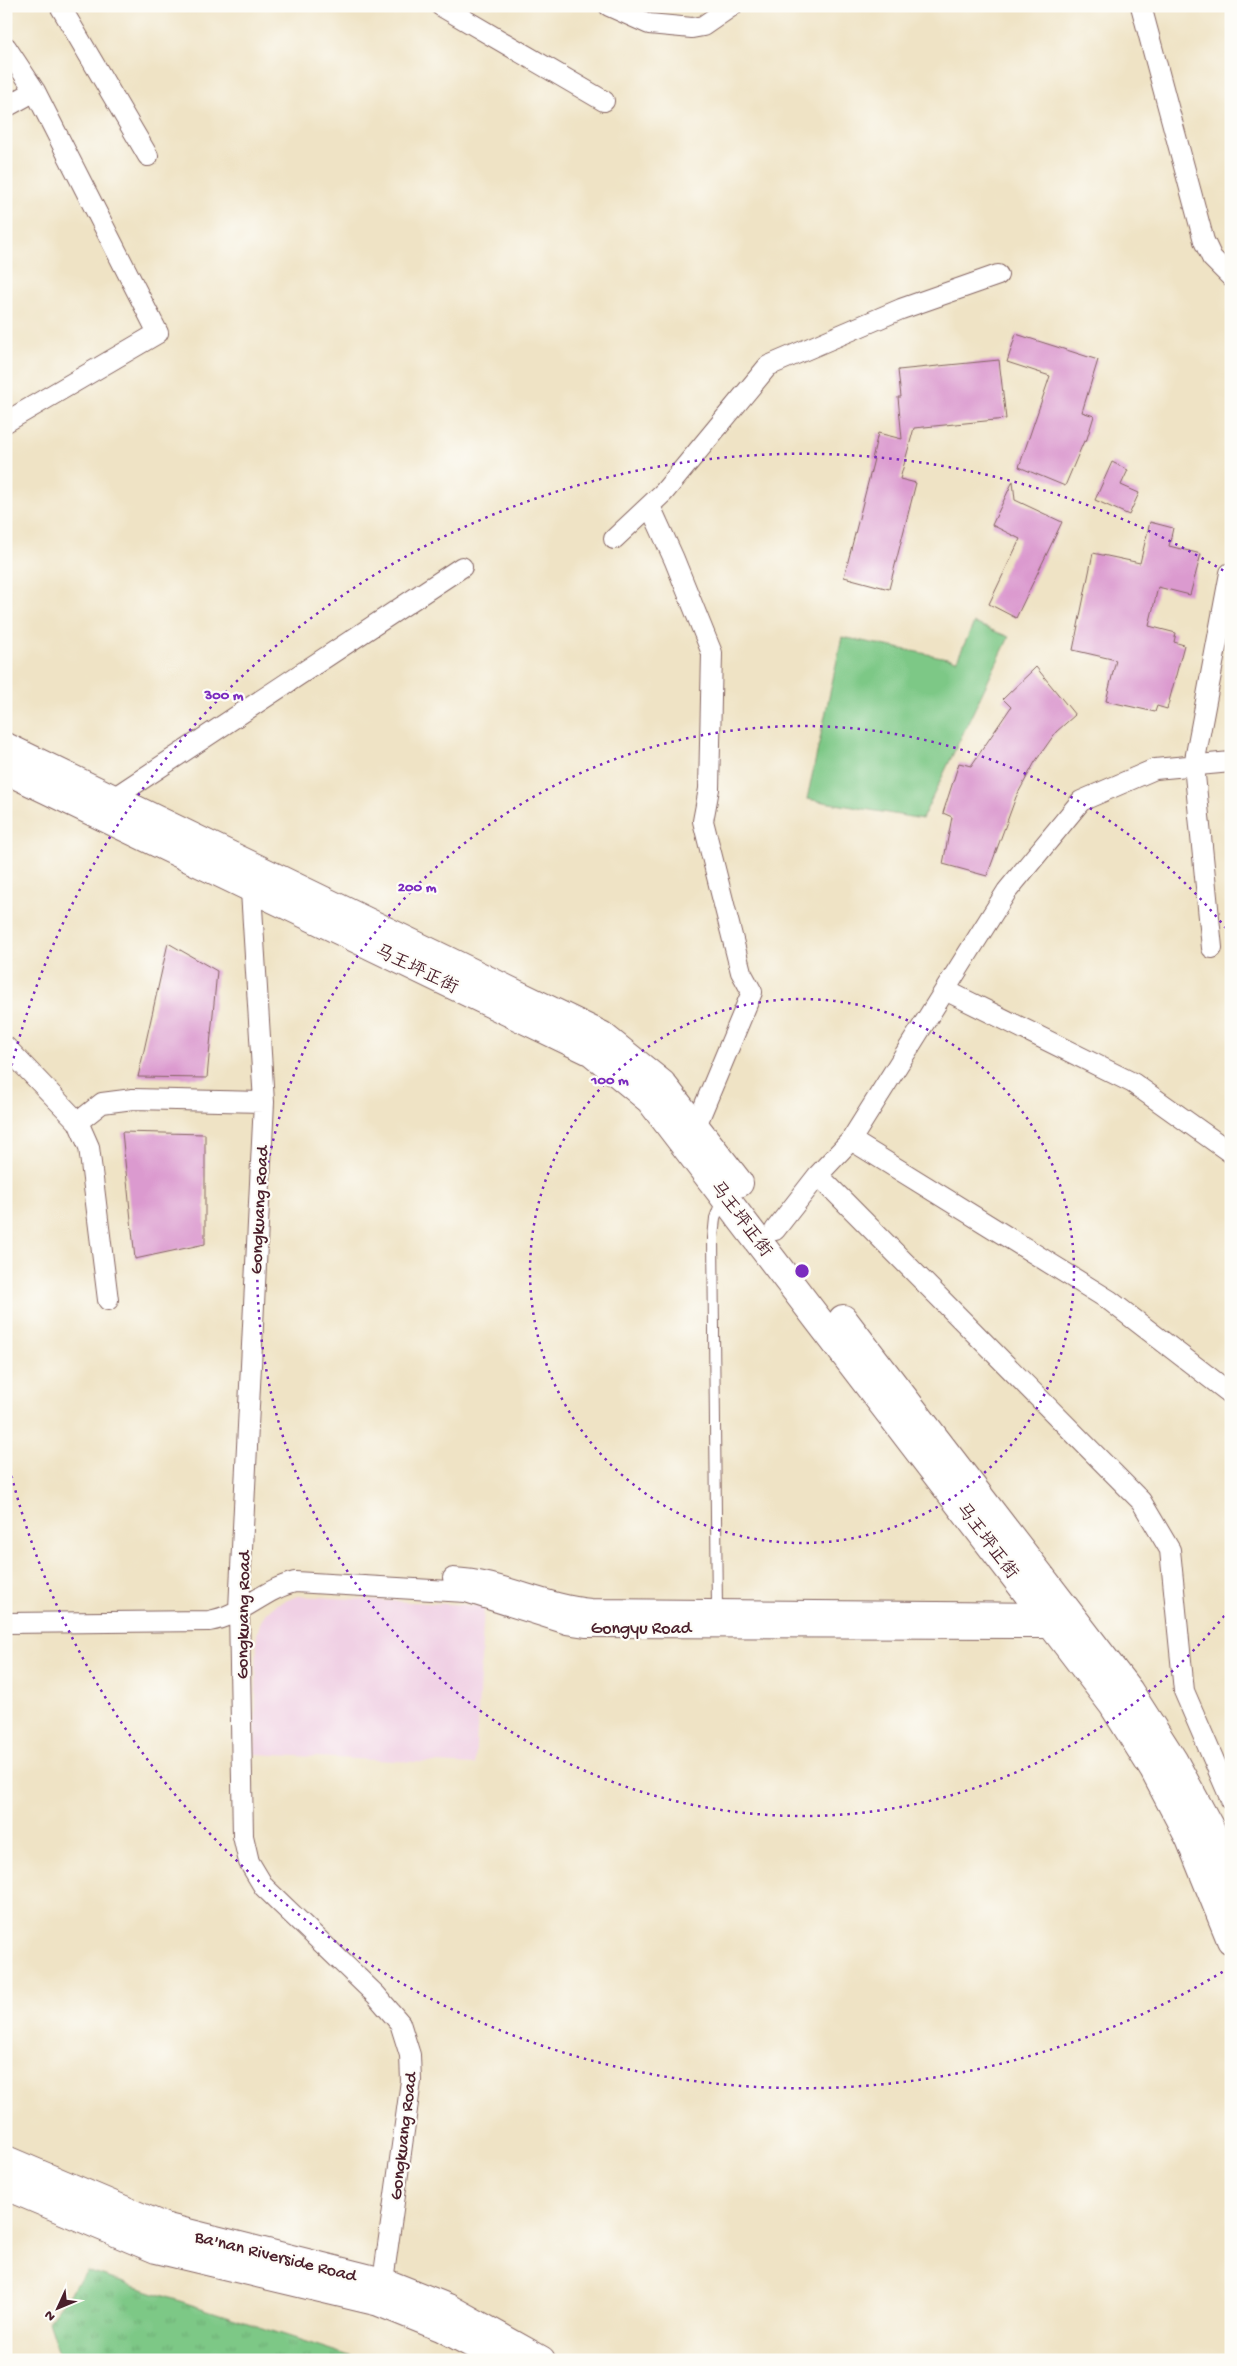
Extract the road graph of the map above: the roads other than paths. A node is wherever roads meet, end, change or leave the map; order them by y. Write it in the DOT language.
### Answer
graph roads {
  1 [pos="60,6"];
  2 [pos="442,6"];
  3 [pos="608,6"];
  4 [pos="732,6"];
  5 [pos="1141,6"];
  6 [pos="6,47"];
  7 [pos="35,91"];
  8 [pos="604,101"];
  9 [pos="6,107"];
  10 [pos="148,156"];
  11 [pos="998,275"];
  12 [pos="1231,277"];
  13 [pos="6,422"];
  14 [pos="650,506"];
  15 [pos="614,539"];
  16 [pos="462,567"];
  17 [pos="1230,573"];
  18 [pos="6,746"];
  19 [pos="1231,762"];
  20 [pos="1194,765"];
  21 [pos="6,770"];
  22 [pos="112,799"];
  23 [pos="250,876"];
  24 [pos="1212,948"];
  25 [pos="946,990"];
  26 [pos="6,1047"];
  27 [pos="264,1102"];
  28 [pos="78,1122"];
  29 [pos="696,1126"];
  30 [pos="851,1140"];
  31 [pos="1231,1153"];
  32 [pos="818,1175"];
  33 [pos="724,1194"];
  34 [pos="775,1230"];
  35 [pos="108,1300"];
  36 [pos="1231,1394"];
  37 [pos="240,1602"];
  38 [pos="6,1609"];
  39 [pos="717,1609"];
  40 [pos="1049,1621"];
  41 [pos="6,1623"];
  42 [pos="1231,1800"];
  43 [pos="1231,1879"];
  44 [pos="1231,1940"];
  45 [pos="6,2160"];
  46 [pos="6,2186"];
  47 [pos="381,2292"];
  48 [pos="503,2360"];
  49 [pos="541,2360"];
  1 -- 10 [label="street"];
  2 -- 8 [label="street"];
  3 -- 4 [label="street"];
  5 -- 12 [label="street"];
  6 -- 7 [label="street"];
  7 -- 9 [label="street"];
  7 -- 13 [label="street"];
  11 -- 14 [label="street"];
  14 -- 15 [label="street"];
  14 -- 29 [label="street"];
  16 -- 22 [label="street"];
  17 -- 20 [label="street"];
  18 -- 22 [label="main road, 马王坪正街"];
  19 -- 20 [label="street"];
  20 -- 24 [label="street"];
  20 -- 25 [label="street"];
  21 -- 23 [label="main road, 马王坪正街"];
  22 -- 23 [label="main road, 马王坪正街"];
  23 -- 27 [label="street, Gongkuang Road"];
  23 -- 29 [label="main road, 马王坪正街"];
  23 -- 33 [label="main road, 马王坪正街"];
  25 -- 30 [label="street"];
  25 -- 31 [label="street"];
  26 -- 28 [label="street"];
  27 -- 28 [label="street"];
  27 -- 37 [label="street, Gongkuang Road"];
  28 -- 35 [label="street"];
  29 -- 34 [label="main road, 马王坪正街"];
  30 -- 32 [label="street"];
  30 -- 36 [label="street"];
  32 -- 34 [label="street"];
  32 -- 42 [label="street"];
  33 -- 39 [label="lane"];
  33 -- 40 [label="main road, 马王坪正街"];
  34 -- 43 [label="main road, 马王坪正街"];
  37 -- 38 [label="street"];
  37 -- 39 [label="street, Gongyu Road"];
  37 -- 40 [label="street, Gongyu Road"];
  37 -- 41 [label="street"];
  37 -- 47 [label="street, Gongkuang Road"];
  39 -- 40 [label="street, Gongyu Road"];
  40 -- 44 [label="main road, 马王坪正街"];
  45 -- 47 [label="main road, Ba'nan Riverside Road"];
  46 -- 47 [label="main road, Ba'nan Riverside Road"];
  47 -- 48 [label="main road, Ba'nan Riverside Road"];
  47 -- 49 [label="main road, Ba'nan Riverside Road"];
}
